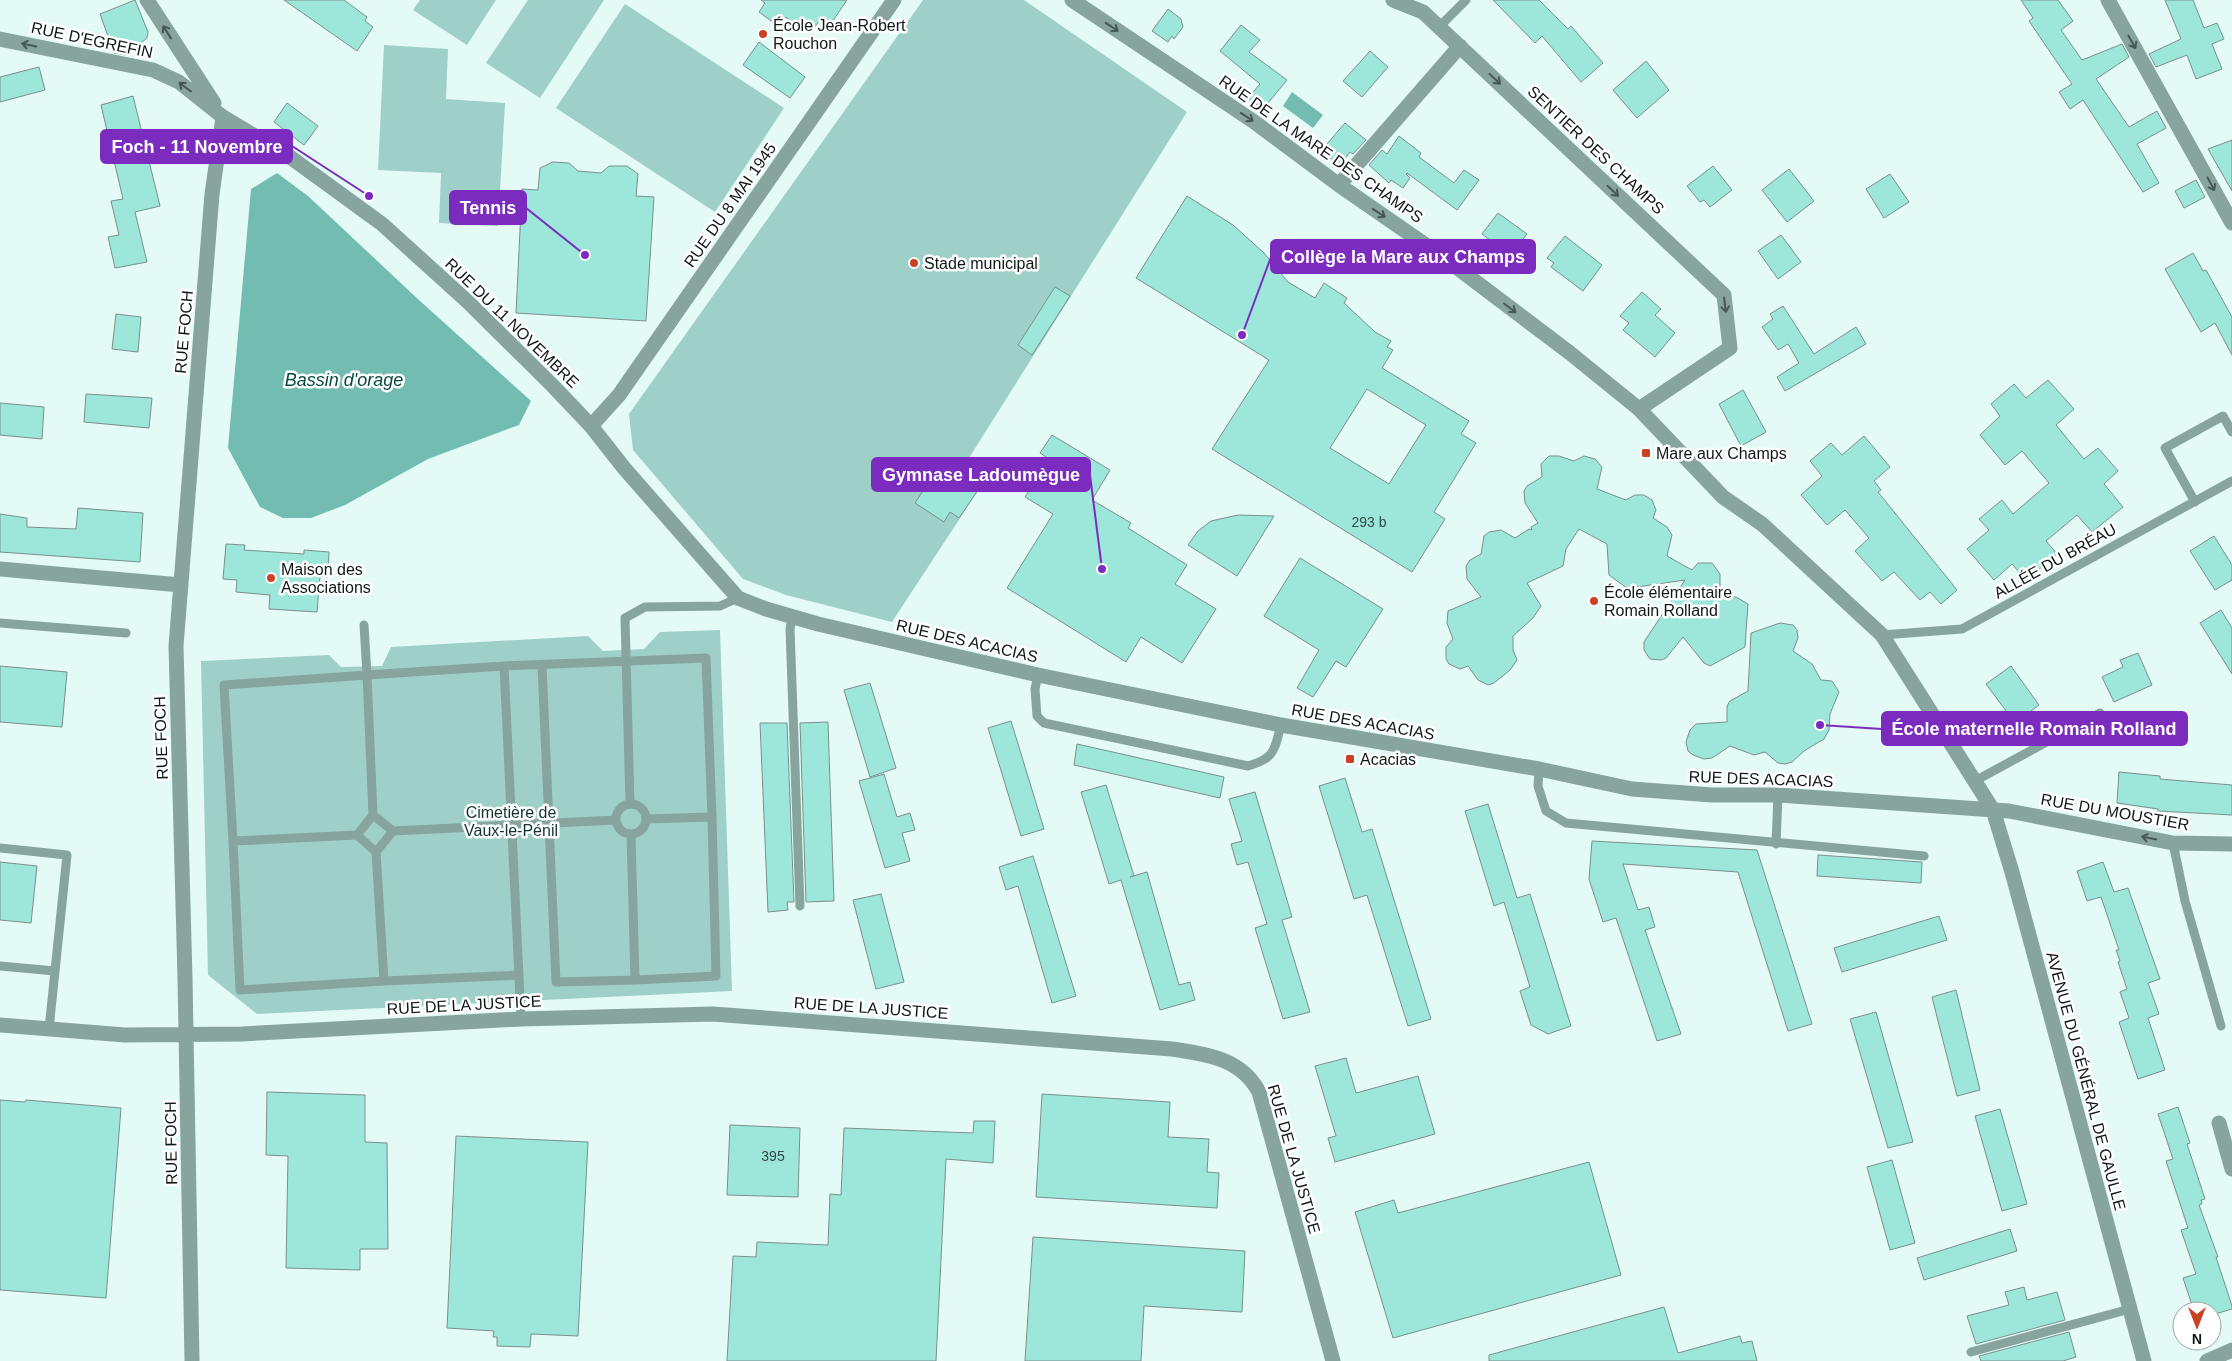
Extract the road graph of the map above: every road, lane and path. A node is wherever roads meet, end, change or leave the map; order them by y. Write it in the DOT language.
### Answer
graph roads {
  1 [pos="147,0"];
  2 [pos="894,0"];
  3 [pos="1072,0"];
  4 [pos="1393,0"];
  5 [pos="1466,0"];
  6 [pos="2108,0"];
  7 [pos="1439,27"];
  8 [pos="0,40"];
  9 [pos="1460,46"];
  10 [pos="223,117"];
  11 [pos="1339,185"];
  12 [pos="2232,223"];
  13 [pos="1639,408"];
  14 [pos="591,426"];
  15 [pos="2232,432"];
  16 [pos="2232,481"];
  17 [pos="2195,502"];
  18 [pos="0,569"];
  19 [pos="181,585"];
  20 [pos="738,598"];
  21 [pos="792,617"];
  22 [pos="0,623"];
  23 [pos="364,625"];
  24 [pos="126,632"];
  25 [pos="1882,635"];
  26 [pos="624,662"];
  27 [pos="504,666"];
  28 [pos="542,666"];
  29 [pos="367,675"];
  30 [pos="1038,676"];
  31 [pos="2100,713"];
  32 [pos="1280,725"];
  33 [pos="1539,769"];
  34 [pos="1973,782"];
  35 [pos="1778,795"];
  36 [pos="630,804"];
  37 [pos="1993,810"];
  38 [pos="373,815"];
  39 [pos="712,817"];
  40 [pos="646,819"];
  41 [pos="616,820"];
  42 [pos="549,823"];
  43 [pos="511,824"];
  44 [pos="393,831"];
  45 [pos="357,834"];
  46 [pos="631,834"];
  47 [pos="232,841"];
  48 [pos="2173,843"];
  49 [pos="1776,844"];
  50 [pos="2232,844"];
  51 [pos="0,848"];
  52 [pos="376,852"];
  53 [pos="1924,856"];
  54 [pos="800,906"];
  55 [pos="0,966"];
  56 [pos="55,971"];
  57 [pos="519,975"];
  58 [pos="635,980"];
  59 [pos="384,982"];
  60 [pos="521,1019"];
  61 [pos="0,1025"];
  62 [pos="2221,1026"];
  63 [pos="50,1028"];
  64 [pos="185,1034"];
  65 [pos="2218,1123"];
  66 [pos="2232,1169"];
  67 [pos="2130,1309"];
  68 [pos="2232,1350"];
  69 [pos="1971,1352"];
  70 [pos="192,1361"];
  71 [pos="1334,1361"];
  72 [pos="2144,1361"];
  73 [pos="2207,1361"];
  10 -- 1 [label="street, one-way"];
  2 -- 14 [label="street, RUE DU 8 MAI 1945"];
  3 -- 11 [label="street, RUE DE LA MARE DES CHAMPS, one-way"];
  4 -- 7 [label="street"];
  5 -- 7 [label="lane"];
  6 -- 12 [label="street, one-way"];
  7 -- 9 [label="street"];
  10 -- 8 [label="street, RUE D'EGREFIN, one-way"];
  9 -- 11 [label="street"];
  9 -- 13 [label="street, SENTIER DES CHAMPS, one-way"];
  10 -- 14 [label="street, RUE DU 11 NOVEMBRE"];
  10 -- 19 [label="street, RUE FOCH"];
  11 -- 13 [label="street, RUE DE LA MARE DES CHAMPS, one-way"];
  13 -- 25 [label="street, RUE DE LA MARE DES CHAMPS"];
  14 -- 20 [label="street, RUE DU 11 NOVEMBRE"];
  15 -- 17 [label="lane"];
  16 -- 17 [label="lane, ALLÉE DU BRÉAU"];
  17 -- 25 [label="lane, ALLÉE DU BRÉAU"];
  18 -- 19 [label="street"];
  19 -- 64 [label="street, RUE FOCH"];
  20 -- 21 [label="street, RUE DES ACACIAS"];
  20 -- 26 [label="lane"];
  21 -- 30 [label="street, RUE DES ACACIAS"];
  21 -- 54 [label="lane"];
  22 -- 24 [label="lane"];
  23 -- 29 [label="lane"];
  25 -- 34 [label="street, RUE DE LA MARE DES CHAMPS"];
  26 -- 28 [label="lane"];
  26 -- 36 [label="lane"];
  26 -- 39 [label="lane"];
  27 -- 28 [label="lane"];
  27 -- 29 [label="lane"];
  27 -- 43 [label="lane"];
  28 -- 42 [label="lane"];
  29 -- 38 [label="lane"];
  29 -- 47 [label="lane"];
  30 -- 32 [label="street, RUE DES ACACIAS"];
  30 -- 32 [label="lane"];
  31 -- 34 [label="lane"];
  32 -- 33 [label="street, RUE DES ACACIAS"];
  33 -- 35 [label="street, RUE DES ACACIAS"];
  33 -- 49 [label="lane"];
  34 -- 37 [label="street, RUE DE LA MARE DES CHAMPS"];
  35 -- 37 [label="street, RUE DES ACACIAS"];
  35 -- 49 [label="lane"];
  36 -- 40 [label="lane"];
  36 -- 41 [label="lane"];
  48 -- 37 [label="street, RUE DU MOUSTIER, one-way"];
  37 -- 67 [label="street, AVENUE DU GÉNÉRAL DE GAULLE"];
  38 -- 44 [label="lane"];
  38 -- 45 [label="lane"];
  39 -- 40 [label="lane"];
  39 -- 58 [label="lane"];
  40 -- 46 [label="lane"];
  41 -- 42 [label="lane"];
  41 -- 46 [label="lane"];
  42 -- 43 [label="lane"];
  42 -- 58 [label="lane"];
  43 -- 44 [label="lane"];
  43 -- 57 [label="lane"];
  44 -- 52 [label="lane"];
  45 -- 47 [label="lane"];
  45 -- 52 [label="lane"];
  46 -- 58 [label="lane"];
  47 -- 59 [label="lane"];
  48 -- 50 [label="street, RUE DU MOUSTIER"];
  48 -- 62 [label="lane"];
  49 -- 53 [label="lane"];
  51 -- 56 [label="lane"];
  52 -- 59 [label="lane"];
  55 -- 56 [label="lane"];
  56 -- 63 [label="lane"];
  57 -- 59 [label="lane"];
  57 -- 60 [label="lane"];
  60 -- 64 [label="street, RUE DE LA JUSTICE"];
  60 -- 71 [label="street, RUE DE LA JUSTICE"];
  61 -- 63 [label="street, RUE DE LA JUSTICE"];
  63 -- 64 [label="street, RUE DE LA JUSTICE"];
  64 -- 70 [label="street, RUE FOCH"];
  65 -- 66 [label="street"];
  67 -- 69 [label="lane"];
  67 -- 72 [label="street, AVENUE DU GÉNÉRAL DE GAULLE"];
  68 -- 73 [label="street"];
}
